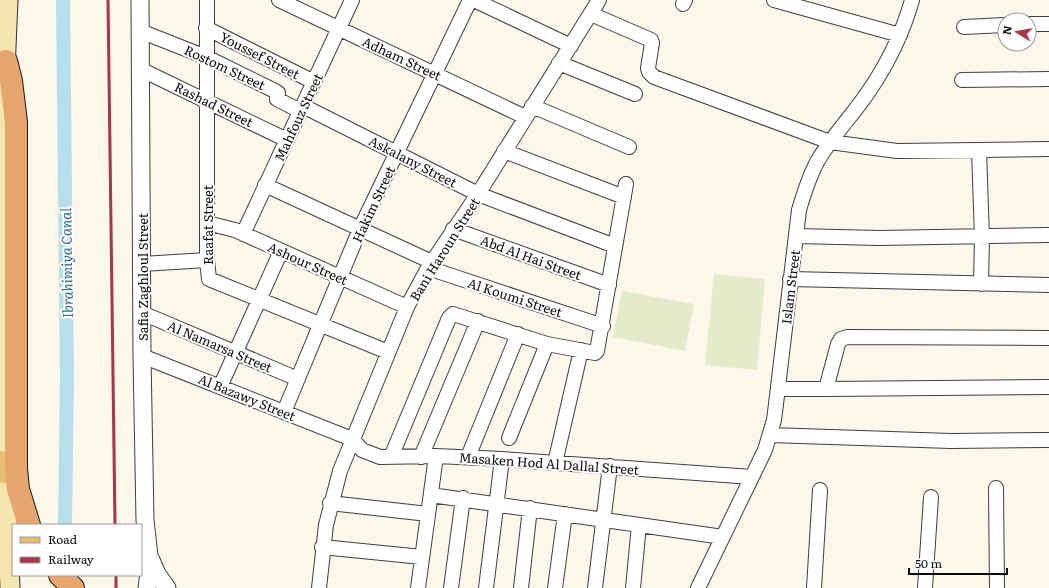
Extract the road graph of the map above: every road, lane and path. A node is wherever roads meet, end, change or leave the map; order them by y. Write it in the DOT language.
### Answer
graph roads {
  1 [pos="8,0"];
  2 [pos="140,0"];
  3 [pos="207,0"];
  4 [pos="279,0"];
  5 [pos="352,0"];
  6 [pos="470,0"];
  7 [pos="474,0"];
  8 [pos="599,0"];
  9 [pos="774,0"];
  10 [pos="912,0"];
  11 [pos="591,14"];
  12 [pos="1037,24"];
  13 [pos="1049,24"];
  14 [pos="997,25"];
  15 [pos="964,27"];
  16 [pos="206,28"];
  17 [pos="339,28"];
  18 [pos="140,31"];
  19 [pos="900,36"];
  20 [pos="571,46"];
  21 [pos="206,57"];
  22 [pos="6,61"];
  23 [pos="559,64"];
  24 [pos="140,69"];
  25 [pos="435,74"];
  26 [pos="1049,79"];
  27 [pos="962,80"];
  28 [pos="314,82"];
  29 [pos="635,94"];
  30 [pos="206,100"];
  31 [pos="302,109"];
  32 [pos="529,112"];
  33 [pos="287,140"];
  34 [pos="830,142"];
  35 [pos="629,147"];
  36 [pos="1049,149"];
  37 [pos="979,150"];
  38 [pos="504,151"];
  39 [pos="397,153"];
  40 [pos="265,185"];
  41 [pos="478,194"];
  42 [pos="207,223"];
  43 [pos="360,229"];
  44 [pos="453,229"];
  45 [pos="243,234"];
  46 [pos="796,236"];
  47 [pos="1049,236"];
  48 [pos="982,238"];
  49 [pos="615,246"];
  50 [pos="280,251"];
  51 [pos="207,260"];
  52 [pos="142,264"];
  53 [pos="430,265"];
  54 [pos="340,277"];
  55 [pos="790,279"];
  56 [pos="981,284"];
  57 [pos="609,285"];
  58 [pos="1049,285"];
  59 [pos="259,299"];
  60 [pos="407,307"];
  61 [pos="142,312"];
  62 [pos="478,321"];
  63 [pos="320,325"];
  64 [pos="603,326"];
  65 [pos="518,334"];
  66 [pos="1049,338"];
  67 [pos="547,344"];
  68 [pos="581,350"];
  69 [pos="236,352"];
  70 [pos="388,352"];
  71 [pos="142,356"];
  72 [pos="298,379"];
  73 [pos="220,387"];
  74 [pos="1049,387"];
  75 [pos="778,389"];
  76 [pos="826,389"];
  77 [pos="284,412"];
  78 [pos="770,435"];
  79 [pos="509,438"];
  80 [pos="352,439"];
  81 [pos="1049,440"];
  82 [pos="436,456"];
  83 [pos="421,457"];
  84 [pos="468,457"];
  85 [pos="391,458"];
  86 [pos="502,459"];
  87 [pos="556,463"];
  88 [pos="610,466"];
  89 [pos="2,467"];
  90 [pos="752,477"];
  91 [pos="996,488"];
  92 [pos="820,490"];
  93 [pos="431,495"];
  94 [pos="931,497"];
  95 [pos="463,498"];
  96 [pos="330,503"];
  97 [pos="496,503"];
  98 [pos="530,508"];
  99 [pos="428,514"];
  100 [pos="566,514"];
  101 [pos="603,519"];
  102 [pos="29,524"];
  103 [pos="639,525"];
  104 [pos="723,537"];
  105 [pos="322,547"];
  106 [pos="149,554"];
  107 [pos="422,557"];
  108 [pos="61,576"];
  109 [pos="10,588"];
  110 [pos="73,588"];
  111 [pos="147,588"];
  112 [pos="168,588"];
  113 [pos="319,588"];
  114 [pos="418,588"];
  115 [pos="451,588"];
  116 [pos="486,588"];
  117 [pos="521,588"];
  118 [pos="555,588"];
  119 [pos="595,588"];
  120 [pos="633,588"];
  121 [pos="698,588"];
  122 [pos="814,588"];
  123 [pos="925,588"];
  124 [pos="997,588"];
  1 -- 22 [label="main road"];
  2 -- 18 [label="street, Safia Zaghloul Street"];
  3 -- 16 [label="street, Raafat Street"];
  4 -- 17 [label="street, Adham Street"];
  5 -- 17 [label="street, Mahfouz Street"];
  6 -- 25 [label="street, Hakim Street"];
  7 -- 20 [label="street"];
  8 -- 11 [label="street, Bani Haroun Street"];
  9 -- 19 [label="street"];
  10 -- 19 [label="street, Islam Street"];
  11 -- 20 [label="street, Bani Haroun Street"];
  11 -- 34 [label="street"];
  12 -- 13 [label="street"];
  14 -- 15 [label="street"];
  16 -- 21 [label="street, Raafat Street"];
  16 -- 28 [label="street, Youssef Street"];
  17 -- 25 [label="street, Adham Street"];
  17 -- 28 [label="street, Mahfouz Street"];
  18 -- 21 [label="street, Rostom Street"];
  18 -- 24 [label="street, Safia Zaghloul Street"];
  19 -- 34 [label="street, Islam Street"];
  20 -- 23 [label="street, Bani Haroun Street"];
  21 -- 30 [label="street, Raafat Street"];
  21 -- 31 [label="street, Rostom Street"];
  22 -- 89 [label="main road"];
  22 -- 102 [label="highway"];
  23 -- 29 [label="street"];
  23 -- 32 [label="street, Bani Haroun Street"];
  24 -- 30 [label="street, Rashad Street"];
  24 -- 52 [label="street, Safia Zaghloul Street"];
  25 -- 32 [label="street, Adham Street"];
  25 -- 39 [label="street, Hakim Street"];
  26 -- 27 [label="street"];
  28 -- 31 [label="street, Mahfouz Street"];
  30 -- 33 [label="street, Rashad Street"];
  30 -- 42 [label="street, Raafat Street"];
  31 -- 33 [label="street, Mahfouz Street"];
  31 -- 39 [label="street, Askalany Street"];
  32 -- 35 [label="street, Adham Street"];
  32 -- 38 [label="street, Bani Haroun Street"];
  33 -- 40 [label="street, Mahfouz Street"];
  34 -- 37 [label="street"];
  34 -- 46 [label="street, Islam Street"];
  36 -- 37 [label="street"];
  37 -- 48 [label="street"];
  38 -- 41 [label="street, Bani Haroun Street"];
  38 -- 49 [label="street"];
  39 -- 41 [label="street, Askalany Street"];
  39 -- 43 [label="street, Hakim Street"];
  40 -- 43 [label="street, Al Koumi Street"];
  40 -- 45 [label="street, Mahfouz Street"];
  41 -- 44 [label="street, Bani Haroun Street"];
  41 -- 49 [label="street, Askalany Street"];
  42 -- 45 [label="street, Ashour Street"];
  42 -- 51 [label="street, Raafat Street"];
  43 -- 53 [label="street, Al Koumi Street"];
  43 -- 54 [label="street, Hakim Street"];
  44 -- 53 [label="street, Bani Haroun Street"];
  44 -- 57 [label="street, Abd Al Hai Street"];
  45 -- 50 [label="street, Ashour Street"];
  46 -- 48 [label="street"];
  46 -- 55 [label="street, Islam Street"];
  47 -- 48 [label="street"];
  48 -- 56 [label="street"];
  49 -- 57 [label="street"];
  50 -- 54 [label="street, Ashour Street"];
  50 -- 59 [label="street"];
  51 -- 52 [label="street"];
  51 -- 59 [label="street, Raafat Street"];
  52 -- 61 [label="street, Safia Zaghloul Street"];
  53 -- 60 [label="street, Bani Haroun Street"];
  53 -- 64 [label="street, Al Koumi Street"];
  54 -- 60 [label="street, Ashour Street"];
  54 -- 63 [label="street, Hakim Street"];
  55 -- 56 [label="street"];
  55 -- 75 [label="street, Islam Street"];
  56 -- 58 [label="street"];
  57 -- 64 [label="street"];
  59 -- 63 [label="street, Raafat Street"];
  59 -- 69 [label="street"];
  60 -- 70 [label="street, Bani Haroun Street"];
  61 -- 69 [label="street, Al Namarsa Street"];
  61 -- 71 [label="street, Safia Zaghloul Street"];
  62 -- 65 [label="street"];
  62 -- 83 [label="street"];
  62 -- 85 [label="street"];
  63 -- 70 [label="street, Raafat Street"];
  63 -- 72 [label="street, Hakim Street"];
  64 -- 68 [label="street"];
  65 -- 67 [label="street"];
  65 -- 84 [label="street"];
  66 -- 76 [label="street"];
  67 -- 68 [label="street"];
  67 -- 79 [label="street"];
  68 -- 87 [label="street"];
  69 -- 72 [label="street, Al Namarsa Street"];
  69 -- 73 [label="street"];
  70 -- 80 [label="street, Bani Haroun Street"];
  71 -- 73 [label="street, Al Bazawy Street"];
  71 -- 106 [label="street, Safia Zaghloul Street"];
  72 -- 77 [label="street, Hakim Street"];
  73 -- 77 [label="street, Al Bazawy Street"];
  74 -- 76 [label="street"];
  75 -- 76 [label="street"];
  75 -- 78 [label="street, Islam Street"];
  77 -- 80 [label="street, Al Bazawy Street"];
  78 -- 81 [label="street"];
  78 -- 90 [label="street, Islam Street"];
  80 -- 85 [label="street, Masaken Hod Al Dallal Street"];
  80 -- 96 [label="street, Bani Haroun Street"];
  82 -- 83 [label="street, Masaken Hod Al Dallal Street"];
  82 -- 84 [label="street, Masaken Hod Al Dallal Street"];
  82 -- 93 [label="street"];
  83 -- 85 [label="street, Masaken Hod Al Dallal Street"];
  84 -- 86 [label="street, Masaken Hod Al Dallal Street"];
  86 -- 87 [label="street, Masaken Hod Al Dallal Street"];
  86 -- 97 [label="street"];
  87 -- 88 [label="street, Masaken Hod Al Dallal Street"];
  88 -- 90 [label="street, Masaken Hod Al Dallal Street"];
  88 -- 101 [label="street"];
  89 -- 109 [label="main road"];
  90 -- 104 [label="street, Islam Street"];
  91 -- 124 [label="street"];
  92 -- 122 [label="street"];
  93 -- 95 [label="street"];
  93 -- 99 [label="street"];
  94 -- 123 [label="street"];
  95 -- 97 [label="street"];
  95 -- 115 [label="street"];
  96 -- 99 [label="street"];
  96 -- 105 [label="street, Bani Haroun Street"];
  97 -- 98 [label="street"];
  97 -- 116 [label="street"];
  98 -- 100 [label="street"];
  98 -- 117 [label="street"];
  99 -- 107 [label="street"];
  100 -- 101 [label="street"];
  100 -- 118 [label="street"];
  101 -- 103 [label="street"];
  101 -- 119 [label="street"];
  103 -- 104 [label="street"];
  103 -- 120 [label="street"];
  104 -- 121 [label="street, Islam Street"];
  105 -- 107 [label="street"];
  105 -- 113 [label="street, Bani Haroun Street"];
  106 -- 111 [label="street, Safia Zaghloul Street"];
  106 -- 112 [label="street, Safia Zaghloul Street"];
  107 -- 114 [label="street"];
  108 -- 110 [label="highway"];
}
